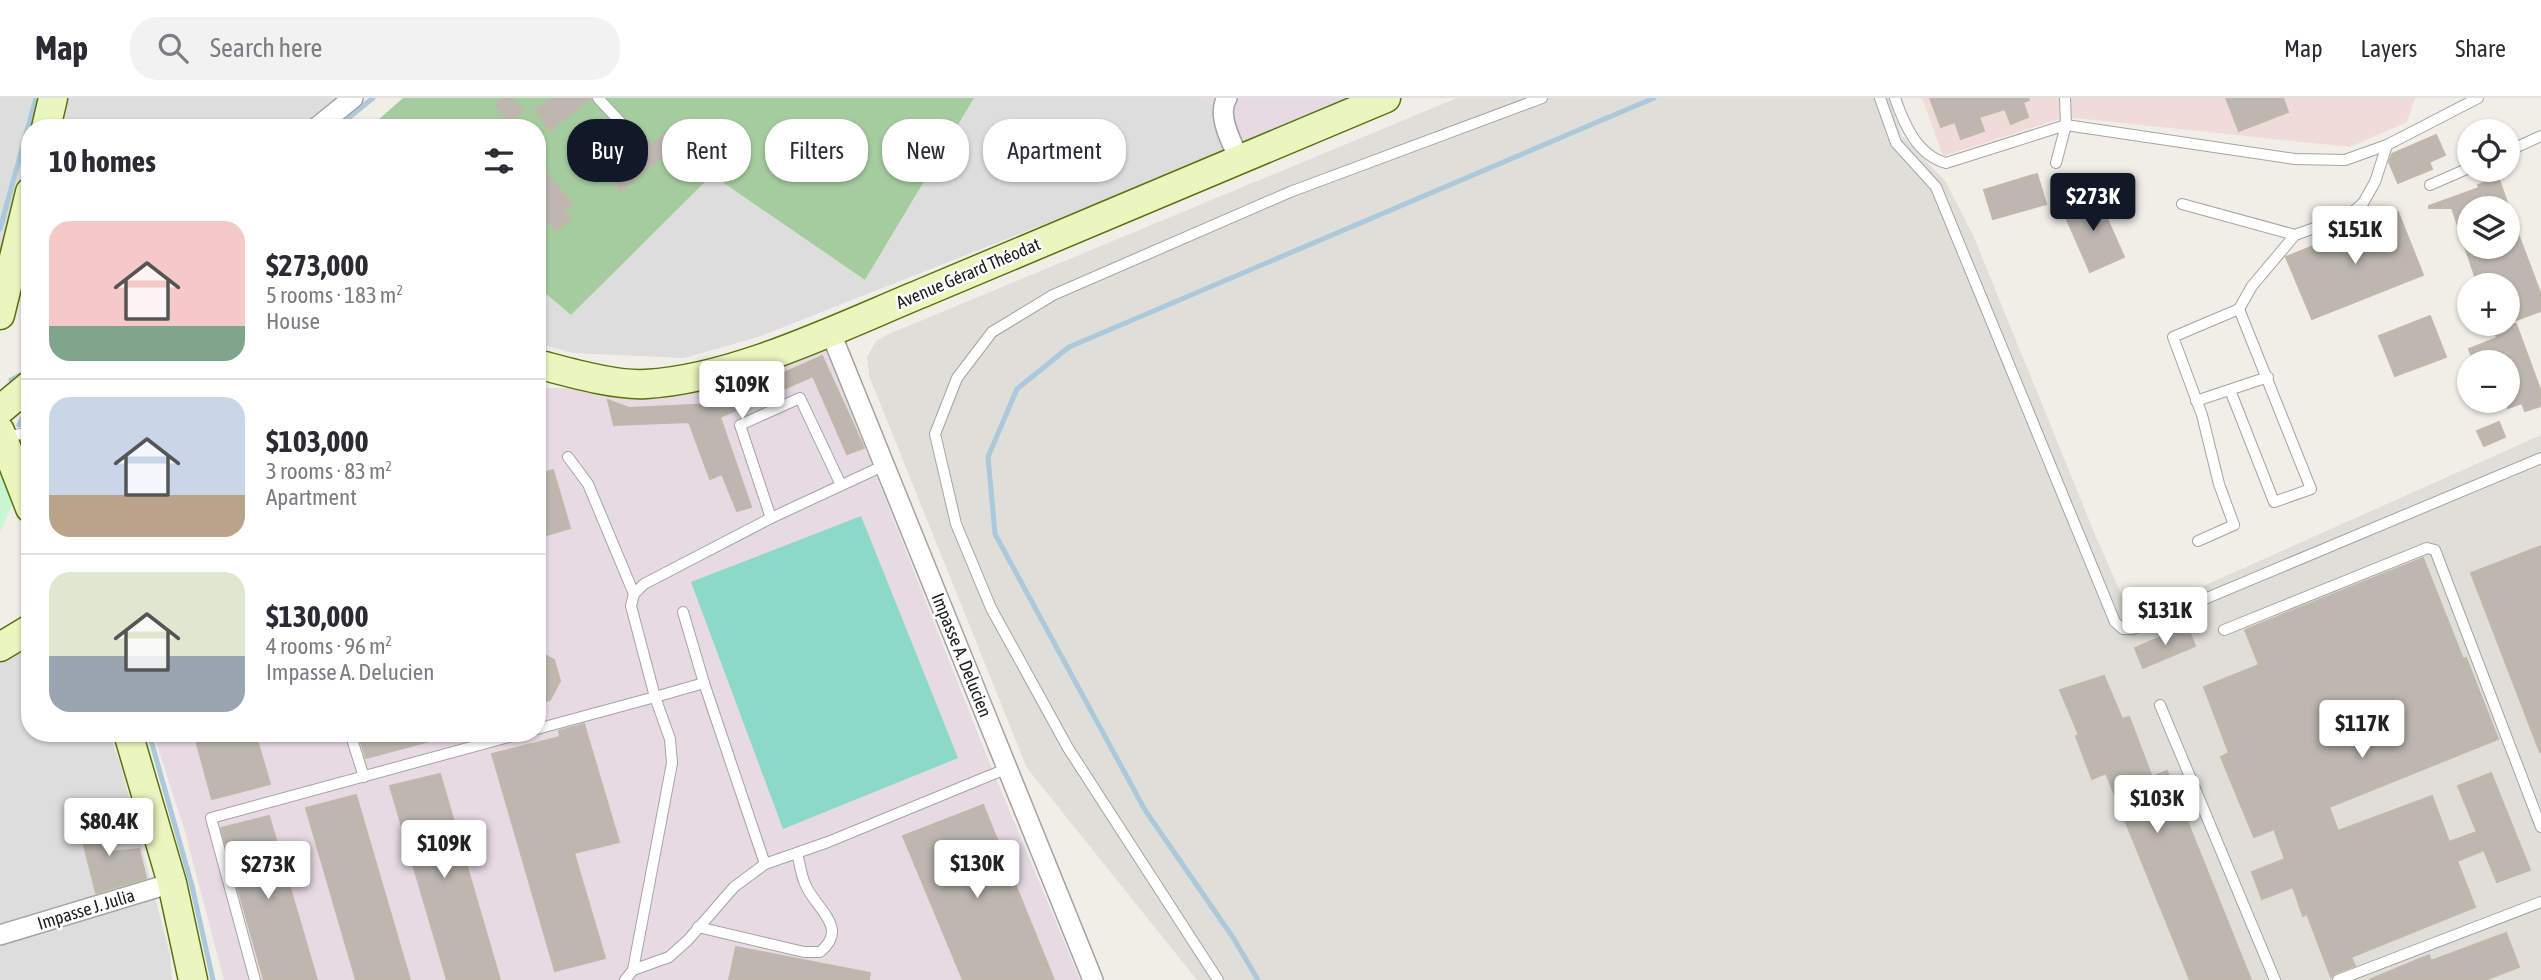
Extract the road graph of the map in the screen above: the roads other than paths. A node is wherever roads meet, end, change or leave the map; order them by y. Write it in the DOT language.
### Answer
graph roads {
  1 [pos="53,98"];
  2 [pos="353,98"];
  3 [pos="598,98"];
  4 [pos="1386,98"];
  5 [pos="1542,98"];
  6 [pos="1880,98"];
  7 [pos="1895,98"];
  8 [pos="2065,98"];
  9 [pos="2478,98"];
  10 [pos="1222,100"];
  11 [pos="48,119"];
  12 [pos="327,119"];
  13 [pos="618,119"];
  14 [pos="2066,125"];
  15 [pos="2541,136"];
  16 [pos="2387,145"];
  17 [pos="2520,146"];
  18 [pos="1240,160"];
  19 [pos="2056,163"];
  20 [pos="2457,173"];
  21 [pos="2430,185"];
  22 [pos="2182,204"];
  23 [pos="21,229"];
  24 [pos="2295,235"];
  25 [pos="2239,309"];
  26 [pos="0,315"];
  27 [pos="830,331"];
  28 [pos="546,366"];
  29 [pos="2268,377"];
  30 [pos="2230,390"];
  31 [pos="21,392"];
  32 [pos="2196,401"];
  33 [pos="0,410"];
  34 [pos="21,433"];
  35 [pos="1,434"];
  36 [pos="568,457"];
  37 [pos="2541,458"];
  38 [pos="885,465"];
  39 [pos="21,485"];
  40 [pos="841,485"];
  41 [pos="771,518"];
  42 [pos="2198,541"];
  43 [pos="634,594"];
  44 [pos="683,612"];
  45 [pos="2224,629"];
  46 [pos="21,634"];
  47 [pos="0,647"];
  48 [pos="704,683"];
  49 [pos="655,697"];
  50 [pos="2160,705"];
  51 [pos="546,727"];
  52 [pos="131,742"];
  53 [pos="353,742"];
  54 [pos="490,742"];
  55 [pos="1008,768"];
  56 [pos="364,777"];
  57 [pos="2541,827"];
  58 [pos="797,853"];
  59 [pos="765,864"];
  60 [pos="172,883"];
  61 [pos="2541,902"];
  62 [pos="698,927"];
  63 [pos="0,935"];
  64 [pos="633,970"];
  65 [pos="192,980"];
  66 [pos="255,980"];
  67 [pos="625,980"];
  68 [pos="1093,980"];
  69 [pos="1218,980"];
  70 [pos="2275,980"];
  71 [pos="2338,980"];
  1 -- 11 [label="street"];
  2 -- 12 [label="street"];
  3 -- 13 [label="lane"];
  4 -- 18 [label="street, Avenue Gérard Théodat"];
  5 -- 69 [label="lane"];
  6 -- 37 [label="lane"];
  7 -- 14 [label="lane"];
  8 -- 14 [label="lane"];
  9 -- 16 [label="lane"];
  10 -- 18 [label="street"];
  14 -- 16 [label="lane"];
  14 -- 19 [label="lane"];
  15 -- 17 [label="lane"];
  16 -- 24 [label="lane"];
  18 -- 27 [label="street, Avenue Gérard Théodat"];
  20 -- 21 [label="lane"];
  22 -- 24 [label="lane"];
  23 -- 26 [label="street"];
  24 -- 25 [label="lane"];
  25 -- 29 [label="lane"];
  25 -- 32 [label="lane"];
  27 -- 28 [label="street, Avenue Gérard Théodat"];
  27 -- 38 [label="street, Impasse A. Delucien"];
  29 -- 30 [label="lane"];
  29 -- 30 [label="lane"];
  30 -- 32 [label="lane"];
  31 -- 33 [label="street"];
  32 -- 42 [label="lane"];
  34 -- 35 [label="lane"];
  35 -- 39 [label="street"];
  36 -- 43 [label="lane"];
  38 -- 40 [label="lane"];
  38 -- 55 [label="street, Impasse A. Delucien"];
  40 -- 41 [label="lane"];
  40 -- 41 [label="lane"];
  41 -- 43 [label="lane"];
  43 -- 49 [label="lane"];
  44 -- 48 [label="lane"];
  45 -- 57 [label="lane"];
  46 -- 47 [label="street"];
  48 -- 49 [label="lane"];
  48 -- 59 [label="lane"];
  49 -- 51 [label="lane"];
  49 -- 64 [label="lane"];
  50 -- 70 [label="lane"];
  52 -- 60 [label="street"];
  53 -- 56 [label="lane"];
  54 -- 56 [label="lane"];
  55 -- 58 [label="lane"];
  55 -- 68 [label="street, Impasse A. Delucien"];
  56 -- 66 [label="lane"];
  58 -- 59 [label="lane"];
  58 -- 62 [label="lane"];
  59 -- 62 [label="lane"];
  60 -- 63 [label="street, Impasse J. Julia"];
  60 -- 65 [label="street"];
  61 -- 71 [label="lane"];
  62 -- 64 [label="lane"];
  64 -- 67 [label="lane"];
}
